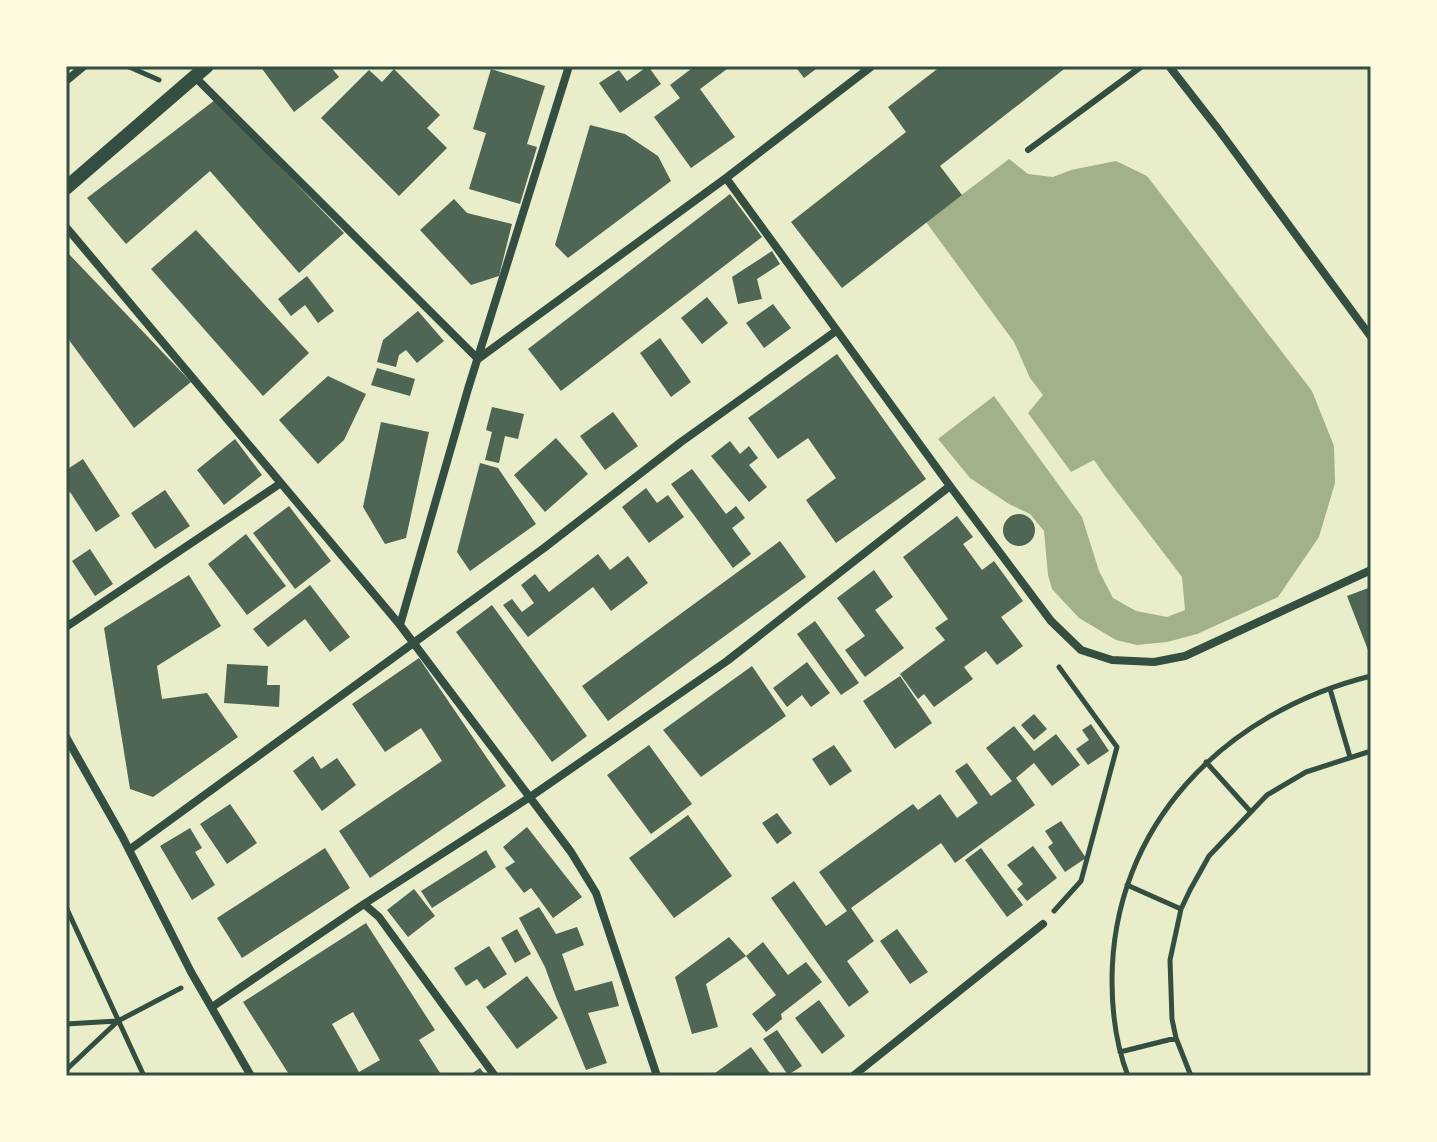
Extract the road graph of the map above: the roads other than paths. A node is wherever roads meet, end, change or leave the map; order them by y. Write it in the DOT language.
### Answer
graph roads {
  1 [pos="84,66"];
  2 [pos="207,66"];
  3 [pos="569,66"];
  4 [pos="872,66"];
  5 [pos="1142,66"];
  6 [pos="1169,66"];
  7 [pos="194,76"];
  8 [pos="66,81"];
  9 [pos="1028,150"];
  10 [pos="726,178"];
  11 [pos="66,188"];
  12 [pos="66,227"];
  13 [pos="836,331"];
  14 [pos="1371,337"];
  15 [pos="478,359"];
  16 [pos="281,483"];
  17 [pos="950,486"];
  18 [pos="1371,570"];
  19 [pos="400,625"];
  20 [pos="66,627"];
  21 [pos="413,644"];
  22 [pos="66,737"];
  23 [pos="530,797"];
  24 [pos="129,850"];
  25 [pos="364,904"];
  26 [pos="1043,924"];
  27 [pos="212,1007"];
  28 [pos="251,1076"];
  29 [pos="495,1076"];
  30 [pos="657,1076"];
  31 [pos="853,1076"];
  1 -- 8 [label="street"];
  2 -- 7 [label="street"];
  3 -- 15 [label="street"];
  4 -- 10 [label="street"];
  5 -- 9 [label="lane"];
  6 -- 14 [label="street"];
  7 -- 11 [label="street"];
  7 -- 15 [label="street"];
  10 -- 13 [label="street"];
  10 -- 15 [label="street"];
  12 -- 16 [label="street"];
  13 -- 17 [label="street"];
  13 -- 21 [label="street"];
  15 -- 19 [label="street"];
  16 -- 19 [label="street"];
  16 -- 20 [label="street"];
  17 -- 18 [label="street"];
  17 -- 23 [label="street"];
  19 -- 21 [label="street"];
  21 -- 23 [label="street"];
  21 -- 24 [label="street"];
  22 -- 24 [label="street"];
  23 -- 25 [label="street"];
  23 -- 30 [label="street"];
  24 -- 27 [label="street"];
  25 -- 27 [label="street"];
  25 -- 29 [label="street"];
  26 -- 31 [label="street"];
  27 -- 28 [label="street"];
}
